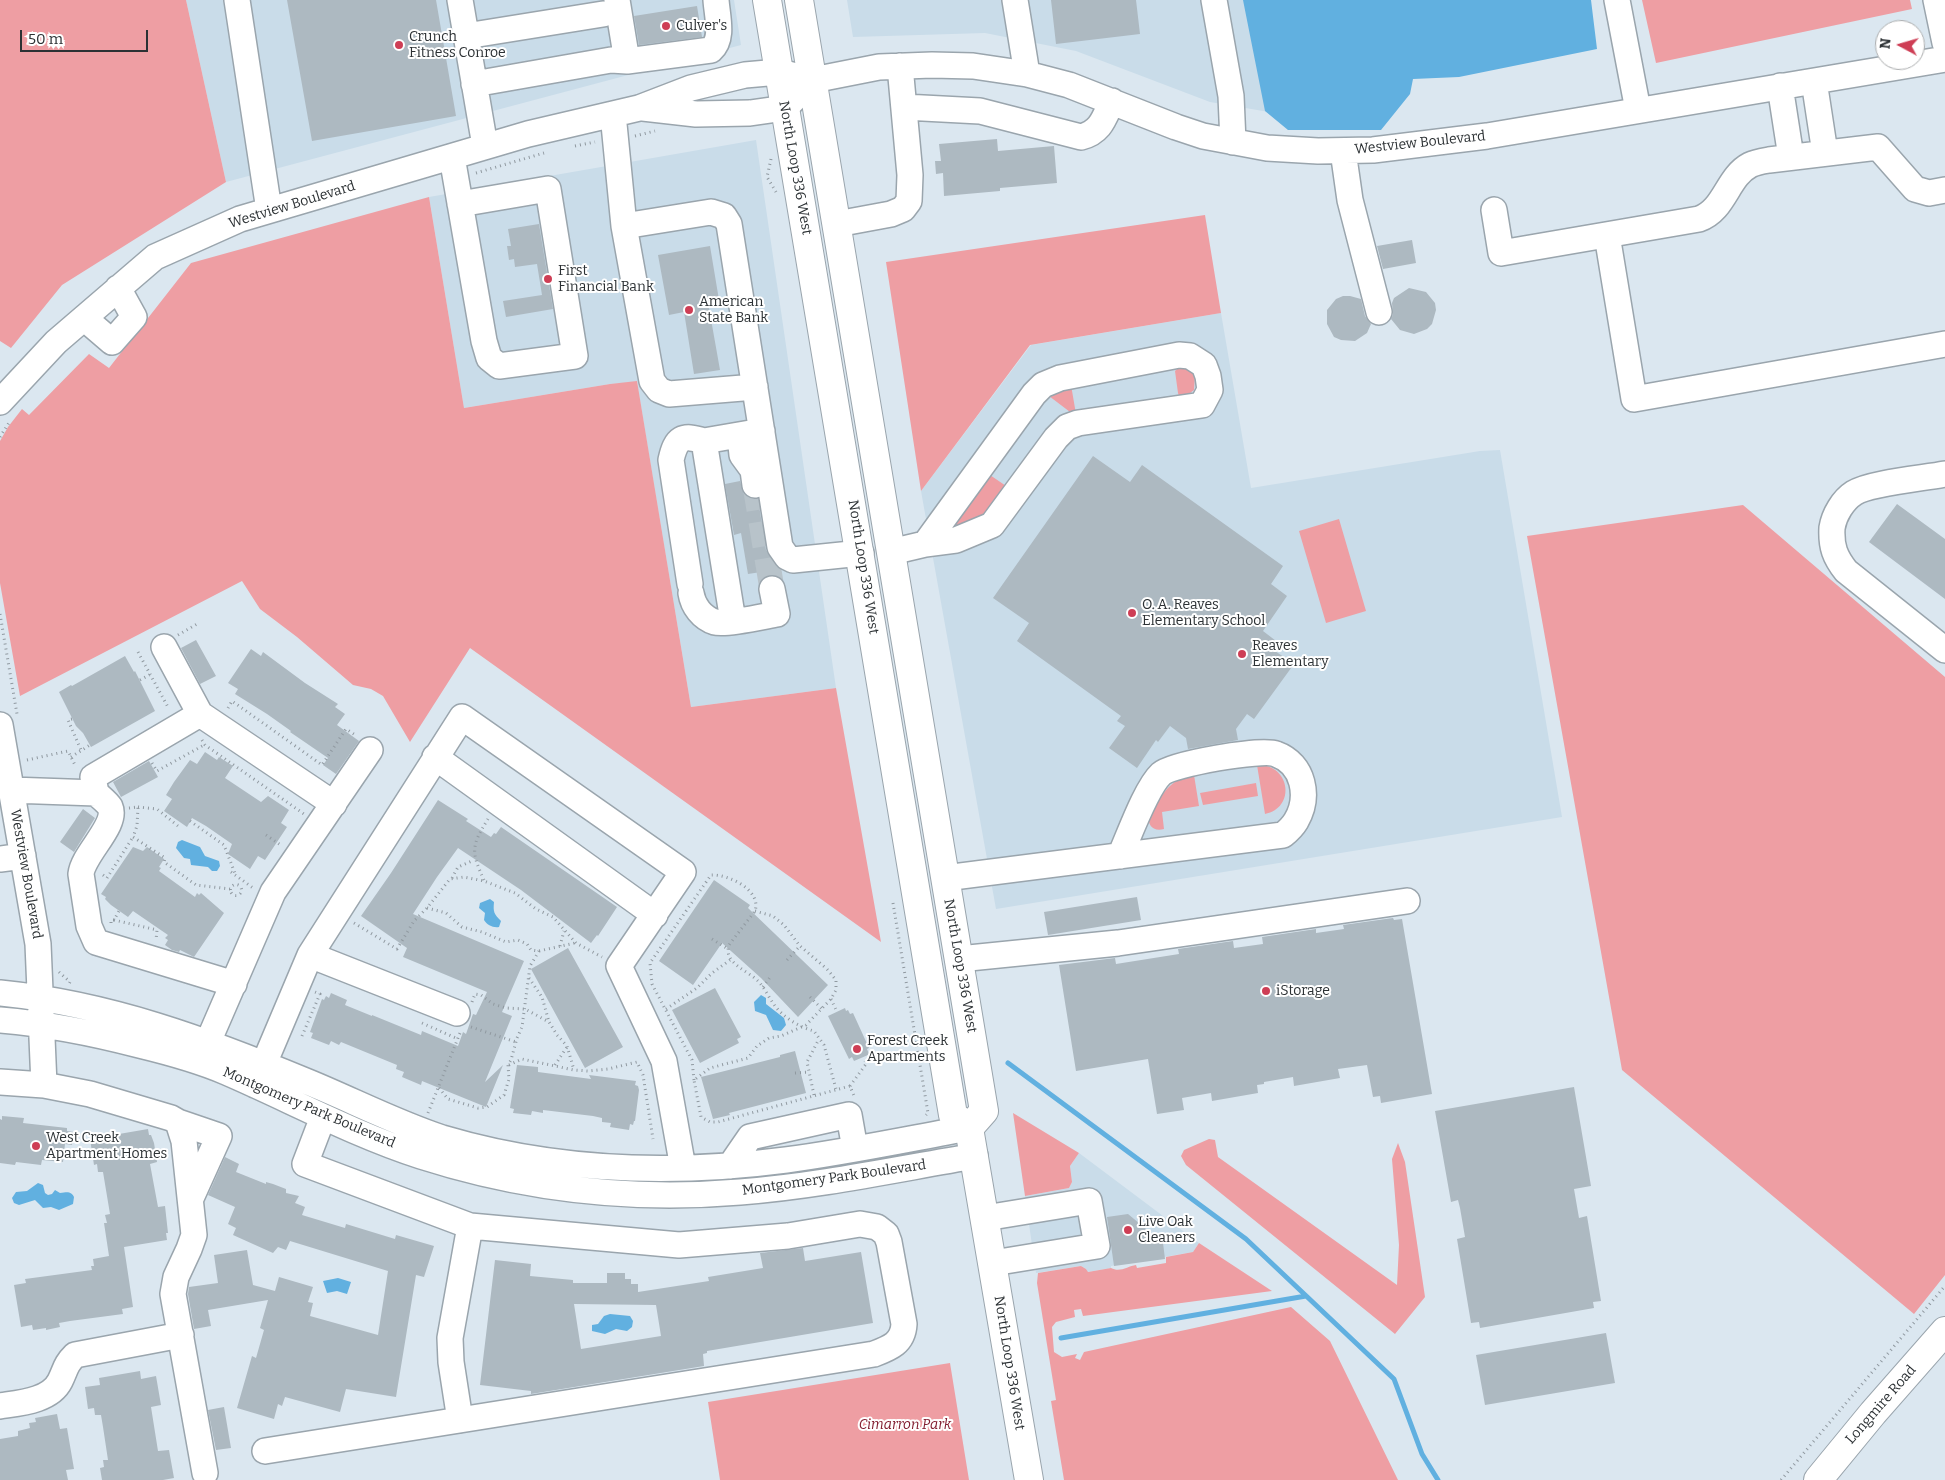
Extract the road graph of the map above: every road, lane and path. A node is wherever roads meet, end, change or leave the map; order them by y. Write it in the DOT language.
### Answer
graph roads {
  1 [pos="237,0"];
  2 [pos="460,0"];
  3 [pos="716,0"];
  4 [pos="767,0"];
  5 [pos="799,0"];
  6 [pos="1015,0"];
  7 [pos="1214,0"];
  8 [pos="1617,0"];
  9 [pos="1936,0"];
  10 [pos="607,5"];
  11 [pos="466,36"];
  12 [pos="1945,43"];
  13 [pos="1945,59"];
  14 [pos="619,61"];
  15 [pos="900,66"];
  16 [pos="779,72"];
  17 [pos="1028,74"];
  18 [pos="813,80"];
  19 [pos="1814,81"];
  20 [pos="474,84"];
  21 [pos="1780,86"];
  22 [pos="1112,101"];
  23 [pos="904,107"];
  24 [pos="639,108"];
  25 [pos="785,108"];
  26 [pos="1638,110"];
  27 [pos="613,114"];
  28 [pos="660,130"];
  29 [pos="632,136"];
  30 [pos="601,141"];
  31 [pos="1233,142"];
  32 [pos="485,146"];
  33 [pos="572,147"];
  34 [pos="553,150"];
  35 [pos="769,150"];
  36 [pos="1343,151"];
  37 [pos="1825,153"];
  38 [pos="1791,157"];
  39 [pos="460,166"];
  40 [pos="1945,190"];
  41 [pos="778,202"];
  42 [pos="460,204"];
  43 [pos="269,210"];
  44 [pos="1494,210"];
  45 [pos="836,224"];
  46 [pos="624,226"];
  47 [pos="1607,235"];
  48 [pos="118,288"];
  49 [pos="1379,312"];
  50 [pos="84,318"];
  51 [pos="1945,344"];
  52 [pos="755,387"];
  53 [pos="0,402"];
  54 [pos="751,433"];
  55 [pos="704,441"];
  56 [pos="1945,474"];
  57 [pos="755,485"];
  58 [pos="925,544"];
  59 [pos="891,552"];
  60 [pos="861,554"];
  61 [pos="772,589"];
  62 [pos="0,614"];
  63 [pos="733,621"];
  64 [pos="164,647"];
  65 [pos="1945,650"];
  66 [pos="138,652"];
  67 [pos="150,674"];
  68 [pos="140,680"];
  69 [pos="72,719"];
  70 [pos="10,724"];
  71 [pos="198,726"];
  72 [pos="364,744"];
  73 [pos="90,745"];
  74 [pos="143,748"];
  75 [pos="26,750"];
  76 [pos="81,750"];
  77 [pos="71,756"];
  78 [pos="434,757"];
  79 [pos="27,760"];
  80 [pos="29,768"];
  81 [pos="78,770"];
  82 [pos="11,790"];
  83 [pos="96,793"];
  84 [pos="499,803"];
  85 [pos="334,804"];
  86 [pos="138,806"];
  87 [pos="121,808"];
  88 [pos="190,821"];
  89 [pos="319,825"];
  90 [pos="8,826"];
  91 [pos="178,826"];
  92 [pos="133,837"];
  93 [pos="1120,856"];
  94 [pos="11,857"];
  95 [pos="474,860"];
  96 [pos="231,872"];
  97 [pos="101,874"];
  98 [pos="236,876"];
  99 [pos="452,878"];
  100 [pos="945,878"];
  101 [pos="484,880"];
  102 [pos="243,882"];
  103 [pos="239,886"];
  104 [pos="230,890"];
  105 [pos="893,898"];
  106 [pos="271,899"];
  107 [pos="1407,901"];
  108 [pos="427,908"];
  109 [pos="119,911"];
  110 [pos="755,911"];
  111 [pos="336,914"];
  112 [pos="655,915"];
  113 [pos="114,920"];
  114 [pos="110,928"];
  115 [pos="565,931"];
  116 [pos="712,939"];
  117 [pos="576,943"];
  118 [pos="155,945"];
  119 [pos="560,946"];
  120 [pos="800,946"];
  121 [pos="728,949"];
  122 [pos="539,951"];
  123 [pos="310,955"];
  124 [pos="958,959"];
  125 [pos="730,960"];
  126 [pos="787,960"];
  127 [pos="619,966"];
  128 [pos="771,976"];
  129 [pos="528,978"];
  130 [pos="234,984"];
  131 [pos="763,987"];
  132 [pos="313,991"];
  133 [pos="0,993"];
  134 [pos="41,997"];
  135 [pos="810,997"];
  136 [pos="831,999"];
  137 [pos="822,1008"];
  138 [pos="525,1009"];
  139 [pos="666,1009"];
  140 [pos="464,1011"];
  141 [pos="837,1012"];
  142 [pos="0,1020"];
  143 [pos="415,1020"];
  144 [pos="549,1022"];
  145 [pos="42,1023"];
  146 [pos="800,1027"];
  147 [pos="302,1036"];
  148 [pos="819,1038"];
  149 [pos="458,1039"];
  150 [pos="208,1042"];
  151 [pos="516,1042"];
  152 [pos="567,1046"];
  153 [pos="865,1061"];
  154 [pos="508,1065"];
  155 [pos="555,1065"];
  156 [pos="574,1070"];
  157 [pos="809,1072"];
  158 [pos="795,1073"];
  159 [pos="259,1075"];
  160 [pos="694,1080"];
  161 [pos="0,1082"];
  162 [pos="44,1086"];
  163 [pos="850,1086"];
  164 [pos="438,1088"];
  165 [pos="836,1089"];
  166 [pos="814,1095"];
  167 [pos="419,1110"];
  168 [pos="849,1115"];
  169 [pos="323,1117"];
  170 [pos="924,1120"];
  171 [pos="178,1122"];
  172 [pos="969,1128"];
  173 [pos="653,1139"];
  174 [pos="855,1149"];
  175 [pos="975,1156"];
  176 [pos="730,1166"];
  177 [pos="683,1168"];
  178 [pos="191,1198"];
  179 [pos="985,1218"];
  180 [pos="470,1226"];
  181 [pos="993,1263"];
  182 [pos="1945,1286"];
  183 [pos="181,1335"];
  184 [pos="1944,1337"];
  185 [pos="0,1406"];
  186 [pos="460,1420"];
  187 [pos="265,1451"];
  188 [pos="205,1473"];
  189 [pos="1029,1480"];
  190 [pos="1781,1480"];
  191 [pos="1818,1480"];
  1 -- 43 [label="street"];
  2 -- 11 [label="street"];
  3 -- 14 [label="street"];
  4 -- 16 [label="main road, North Loop 336 West"];
  5 -- 18 [label="main road, North Loop 336 West"];
  6 -- 17 [label="street"];
  7 -- 31 [label="street"];
  8 -- 26 [label="street"];
  9 -- 12 [label="street"];
  10 -- 11 [label="street"];
  10 -- 14 [label="street"];
  11 -- 20 [label="street"];
  13 -- 19 [label="street, Westview Boulevard"];
  14 -- 20 [label="street"];
  15 -- 17 [label="street, Westview Boulevard"];
  15 -- 18 [label="street, Westview Boulevard"];
  15 -- 23 [label="street"];
  16 -- 18 [label="street, Westview Boulevard"];
  16 -- 24 [label="street, Westview Boulevard"];
  16 -- 25 [label="main road, North Loop 336 West"];
  17 -- 22 [label="street, Westview Boulevard"];
  18 -- 25 [label="street"];
  18 -- 45 [label="main road, North Loop 336 West"];
  19 -- 21 [label="street, Westview Boulevard"];
  19 -- 37 [label="street"];
  20 -- 32 [label="street"];
  21 -- 26 [label="street, Westview Boulevard"];
  21 -- 38 [label="street"];
  22 -- 23 [label="street"];
  22 -- 31 [label="street, Westview Boulevard"];
  23 -- 45 [label="street"];
  24 -- 25 [label="street, Westview Boulevard"];
  24 -- 27 [label="street, Westview Boulevard"];
  25 -- 60 [label="main road, North Loop 336 West"];
  26 -- 36 [label="street, Westview Boulevard"];
  27 -- 32 [label="street, Westview Boulevard"];
  27 -- 46 [label="street"];
  28 -- 29 [label="path"];
  30 -- 33 [label="path"];
  31 -- 36 [label="street, Westview Boulevard"];
  32 -- 39 [label="street, Westview Boulevard"];
  34 -- 39 [label="path"];
  35 -- 41 [label="path"];
  36 -- 49 [label="street"];
  37 -- 38 [label="street"];
  37 -- 40 [label="street"];
  38 -- 47 [label="street"];
  39 -- 42 [label="street"];
  39 -- 43 [label="street, Westview Boulevard"];
  42 -- 42 [label="street"];
  43 -- 48 [label="street, Westview Boulevard"];
  44 -- 47 [label="street"];
  45 -- 59 [label="main road, North Loop 336 West"];
  46 -- 52 [label="street"];
  46 -- 52 [label="street"];
  47 -- 51 [label="street"];
  48 -- 50 [label="street, Westview Boulevard"];
  48 -- 50 [label="street"];
  50 -- 53 [label="street, Westview Boulevard"];
  52 -- 54 [label="street"];
  54 -- 55 [label="street"];
  54 -- 57 [label="street"];
  54 -- 60 [label="street"];
  55 -- 63 [label="street"];
  55 -- 63 [label="street"];
  56 -- 65 [label="street"];
  58 -- 58 [label="street"];
  58 -- 59 [label="street"];
  59 -- 60 [label="main road"];
  59 -- 100 [label="main road, North Loop 336 West"];
  60 -- 172 [label="main road, North Loop 336 West"];
  61 -- 63 [label="street"];
  62 -- 70 [label="path"];
  64 -- 71 [label="street"];
  66 -- 67 [label="path"];
  67 -- 68 [label="path"];
  67 -- 71 [label="path"];
  69 -- 76 [label="path"];
  70 -- 82 [label="street, Westview Boulevard"];
  71 -- 72 [label="path"];
  71 -- 74 [label="street"];
  71 -- 74 [label="path"];
  71 -- 85 [label="street"];
  71 -- 89 [label="path"];
  72 -- 85 [label="street"];
  73 -- 76 [label="path"];
  74 -- 83 [label="street"];
  75 -- 79 [label="path"];
  76 -- 77 [label="path"];
  77 -- 79 [label="path"];
  77 -- 81 [label="path"];
  78 -- 84 [label="street"];
  78 -- 111 [label="street"];
  78 -- 112 [label="street"];
  79 -- 80 [label="path"];
  82 -- 83 [label="street"];
  82 -- 90 [label="street, Westview Boulevard"];
  83 -- 130 [label="street"];
  84 -- 95 [label="path"];
  84 -- 112 [label="street"];
  85 -- 89 [label="street"];
  86 -- 87 [label="path"];
  86 -- 91 [label="path"];
  86 -- 92 [label="path"];
  88 -- 98 [label="path"];
  89 -- 106 [label="street"];
  90 -- 94 [label="street, Westview Boulevard"];
  92 -- 97 [label="path"];
  92 -- 104 [label="path"];
  93 -- 93 [label="street"];
  93 -- 100 [label="street"];
  94 -- 134 [label="street, Westview Boulevard"];
  95 -- 99 [label="path"];
  95 -- 101 [label="path"];
  96 -- 98 [label="path"];
  98 -- 102 [label="path"];
  99 -- 101 [label="path"];
  99 -- 108 [label="path"];
  100 -- 124 [label="main road, North Loop 336 West"];
  101 -- 115 [label="path"];
  102 -- 103 [label="path"];
  102 -- 106 [label="path"];
  103 -- 104 [label="path"];
  103 -- 104 [label="path"];
  105 -- 170 [label="path"];
  106 -- 130 [label="street"];
  107 -- 124 [label="street"];
  108 -- 111 [label="path"];
  108 -- 122 [label="path"];
  109 -- 113 [label="path"];
  110 -- 120 [label="path"];
  110 -- 121 [label="path"];
  110 -- 139 [label="path"];
  111 -- 123 [label="street"];
  112 -- 127 [label="street"];
  113 -- 114 [label="path"];
  113 -- 118 [label="path"];
  115 -- 117 [label="path"];
  115 -- 119 [label="path"];
  116 -- 121 [label="path"];
  117 -- 119 [label="path"];
  117 -- 127 [label="path"];
  119 -- 122 [label="path"];
  120 -- 126 [label="path"];
  120 -- 136 [label="path"];
  121 -- 125 [label="path"];
  122 -- 129 [label="path"];
  123 -- 140 [label="street"];
  123 -- 159 [label="street"];
  124 -- 172 [label="main road, North Loop 336 West"];
  125 -- 131 [label="path"];
  125 -- 139 [label="path"];
  127 -- 177 [label="street"];
  128 -- 131 [label="path"];
  129 -- 138 [label="path"];
  129 -- 144 [label="path"];
  130 -- 150 [label="street"];
  131 -- 146 [label="path"];
  132 -- 147 [label="path"];
  133 -- 134 [label="street, Montgomery Park Boulevard"];
  134 -- 145 [label="street, Westview Boulevard"];
  134 -- 150 [label="street, Montgomery Park Boulevard"];
  135 -- 137 [label="path"];
  136 -- 137 [label="path"];
  136 -- 141 [label="path"];
  137 -- 146 [label="path"];
  138 -- 140 [label="path"];
  138 -- 144 [label="path"];
  138 -- 151 [label="path"];
  139 -- 160 [label="path"];
  142 -- 145 [label="street, Montgomery Park Boulevard"];
  143 -- 149 [label="path"];
  144 -- 152 [label="path"];
  145 -- 159 [label="street, Montgomery Park Boulevard"];
  145 -- 162 [label="street, Westview Boulevard"];
  146 -- 148 [label="path"];
  146 -- 160 [label="path"];
  148 -- 157 [label="path"];
  148 -- 165 [label="path"];
  149 -- 151 [label="path"];
  149 -- 164 [label="path"];
  150 -- 159 [label="street, Montgomery Park Boulevard"];
  151 -- 154 [label="path"];
  152 -- 155 [label="path"];
  152 -- 156 [label="path"];
  153 -- 163 [label="path"];
  154 -- 155 [label="path"];
  154 -- 164 [label="path"];
  155 -- 156 [label="path"];
  156 -- 173 [label="path"];
  157 -- 158 [label="path"];
  157 -- 166 [label="path"];
  159 -- 169 [label="street, Montgomery Park Boulevard"];
  159 -- 177 [label="street, Montgomery Park Boulevard"];
  160 -- 166 [label="path"];
  161 -- 162 [label="street"];
  162 -- 171 [label="street"];
  163 -- 165 [label="path"];
  163 -- 168 [label="path"];
  164 -- 167 [label="path"];
  165 -- 166 [label="path"];
  168 -- 174 [label="street"];
  168 -- 176 [label="street"];
  169 -- 175 [label="street, Montgomery Park Boulevard"];
  169 -- 180 [label="street"];
  171 -- 178 [label="street"];
  171 -- 178 [label="street"];
  172 -- 174 [label="street, Montgomery Park Boulevard"];
  172 -- 175 [label="main road, North Loop 336 West"];
  174 -- 176 [label="street, Montgomery Park Boulevard"];
  175 -- 179 [label="main road, North Loop 336 West"];
  176 -- 177 [label="street, Montgomery Park Boulevard"];
  178 -- 183 [label="street"];
  179 -- 181 [label="main road, North Loop 336 West"];
  179 -- 181 [label="street"];
  180 -- 186 [label="street"];
  180 -- 186 [label="street"];
  181 -- 189 [label="main road, North Loop 336 West"];
  182 -- 190 [label="path"];
  183 -- 185 [label="street"];
  183 -- 188 [label="street"];
  184 -- 191 [label="main road, Longmire Road"];
  186 -- 187 [label="street"];
}
